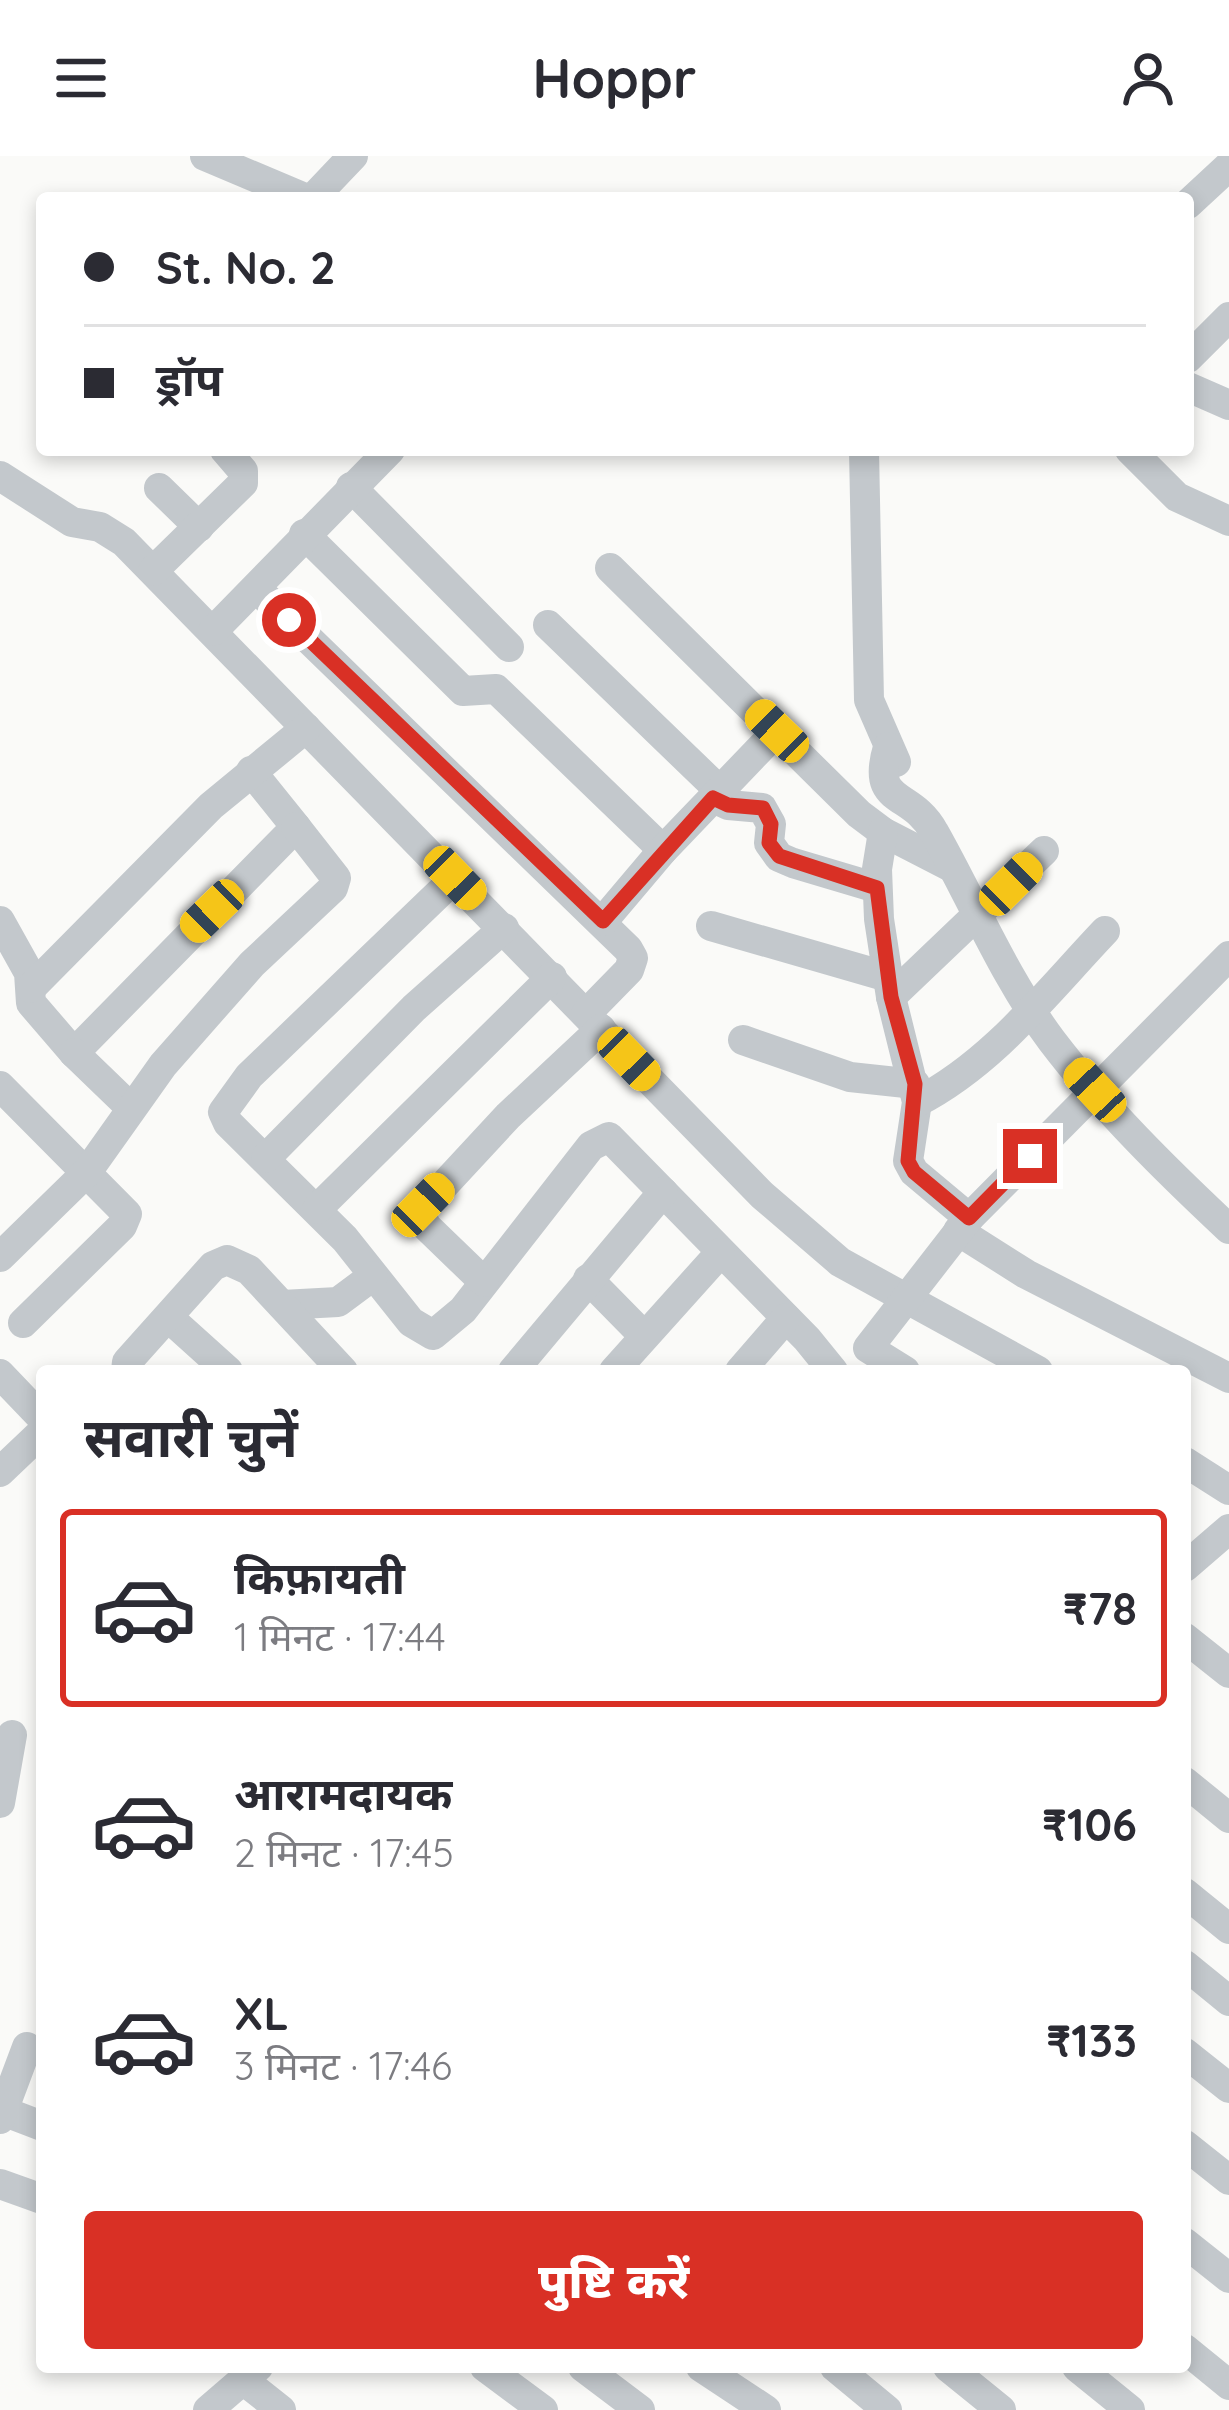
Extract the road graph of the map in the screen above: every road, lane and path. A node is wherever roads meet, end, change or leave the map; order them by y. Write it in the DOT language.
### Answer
graph roads {
  1 [pos="352,156"];
  2 [pos="225,160"];
  3 [pos="1229,166"];
  4 [pos="296,192"];
  5 [pos="315,192"];
  6 [pos="1194,198"];
  7 [pos="1229,316"];
  8 [pos="1194,352"];
  9 [pos="1194,390"];
  10 [pos="1229,405"];
  11 [pos="229,456"];
  12 [pos="384,456"];
  13 [pos="864,456"];
  14 [pos="1136,456"];
  15 [pos="0,476"];
  16 [pos="351,487"];
  17 [pos="159,488"];
  18 [pos="1229,521"];
  19 [pos="199,526"];
  20 [pos="304,534"];
  21 [pos="610,568"];
  22 [pos="154,572"];
  23 [pos="256,588"];
  24 [pos="548,625"];
  25 [pos="213,631"];
  26 [pos="508,647"];
  27 [pos="306,728"];
  28 [pos="777,731"];
  29 [pos="251,771"];
  30 [pos="716,795"];
  31 [pos="903,801"];
  32 [pos="871,823"];
  33 [pos="296,827"];
  34 [pos="663,850"];
  35 [pos="1044,851"];
  36 [pos="949,866"];
  37 [pos="455,878"];
  38 [pos="877,888"];
  39 [pos="978,918"];
  40 [pos="0,920"];
  41 [pos="603,921"];
  42 [pos="711,926"];
  43 [pos="503,928"];
  44 [pos="1105,932"];
  45 [pos="1229,956"];
  46 [pos="552,977"];
  47 [pos="889,987"];
  48 [pos="31,988"];
  49 [pos="1032,1008"];
  50 [pos="594,1022"];
  51 [pos="743,1040"];
  52 [pos="74,1053"];
  53 [pos="0,1087"];
  54 [pos="1095,1090"];
  55 [pos="916,1093"];
  56 [pos="131,1108"];
  57 [pos="266,1158"];
  58 [pos="87,1172"];
  59 [pos="663,1192"];
  60 [pos="317,1209"];
  61 [pos="963,1224"];
  62 [pos="1229,1229"];
  63 [pos="720,1253"];
  64 [pos="0,1257"];
  65 [pos="373,1276"];
  66 [pos="588,1279"];
  67 [pos="484,1282"];
  68 [pos="904,1301"];
  69 [pos="282,1306"];
  70 [pos="168,1317"];
  71 [pos="786,1318"];
  72 [pos="23,1323"];
  73 [pos="644,1336"];
  74 [pos="860,1360"];
  75 [pos="126,1365"];
  76 [pos="221,1365"];
  77 [pos="338,1365"];
  78 [pos="519,1365"];
  79 [pos="619,1365"];
  80 [pos="745,1365"];
  81 [pos="828,1365"];
  82 [pos="1027,1365"];
  83 [pos="0,1374"];
  84 [pos="1229,1378"];
  85 [pos="36,1412"];
  86 [pos="36,1438"];
  87 [pos="1191,1466"];
  88 [pos="0,1472"];
  89 [pos="1229,1490"];
  90 [pos="1226,1538"];
  91 [pos="1191,1563"];
  92 [pos="1191,1643"];
  93 [pos="1229,1673"];
  94 [pos="12,1735"];
  95 [pos="1191,1787"];
  96 [pos="1,1794"];
  97 [pos="1229,1818"];
  98 [pos="1191,1897"];
  99 [pos="1229,1929"];
  100 [pos="1191,1970"];
  101 [pos="1229,2001"];
  102 [pos="23,2046"];
  103 [pos="1191,2058"];
  104 [pos="1229,2089"];
  105 [pos="2,2115"];
  106 [pos="36,2124"];
  107 [pos="1191,2149"];
  108 [pos="1229,2180"];
  109 [pos="0,2184"];
  110 [pos="36,2197"];
  111 [pos="1191,2248"];
  112 [pos="1229,2278"];
  113 [pos="1191,2354"];
  114 [pos="493,2373"];
  115 [pos="591,2373"];
  116 [pos="710,2373"];
  117 [pos="842,2373"];
  118 [pos="955,2373"];
  119 [pos="1084,2373"];
  120 [pos="250,2374"];
  121 [pos="1229,2385"];
  122 [pos="997,2409"];
  123 [pos="208,2410"];
  124 [pos="281,2410"];
  125 [pos="543,2410"];
  126 [pos="640,2410"];
  127 [pos="766,2410"];
  128 [pos="887,2410"];
  129 [pos="1130,2410"];
  1 -- 5 [label="street"];
  2 -- 4 [label="street"];
  3 -- 6 [label="street"];
  7 -- 8 [label="street"];
  9 -- 10 [label="street"];
  11 -- 19 [label="street"];
  12 -- 16 [label="street"];
  13 -- 31 [label="street"];
  14 -- 18 [label="street"];
  15 -- 22 [label="street"];
  16 -- 20 [label="street"];
  16 -- 26 [label="street"];
  17 -- 19 [label="street"];
  19 -- 22 [label="street"];
  20 -- 23 [label="street"];
  20 -- 34 [label="street"];
  21 -- 28 [label="street"];
  22 -- 25 [label="street"];
  23 -- 25 [label="street"];
  23 -- 41 [label="street"];
  24 -- 30 [label="street"];
  25 -- 27 [label="street"];
  27 -- 29 [label="street"];
  27 -- 37 [label="street"];
  28 -- 30 [label="street"];
  28 -- 32 [label="street"];
  29 -- 33 [label="street"];
  29 -- 48 [label="street"];
  30 -- 34 [label="street"];
  30 -- 38 [label="street"];
  31 -- 32 [label="street"];
  31 -- 36 [label="street"];
  32 -- 36 [label="street"];
  32 -- 38 [label="street"];
  33 -- 52 [label="street"];
  33 -- 56 [label="street"];
  34 -- 41 [label="street"];
  35 -- 39 [label="street"];
  36 -- 39 [label="street"];
  37 -- 43 [label="street"];
  37 -- 57 [label="street"];
  38 -- 47 [label="street"];
  39 -- 47 [label="street"];
  39 -- 49 [label="street"];
  40 -- 48 [label="street"];
  41 -- 50 [label="street"];
  42 -- 47 [label="street"];
  43 -- 46 [label="street"];
  43 -- 57 [label="street"];
  44 -- 49 [label="street"];
  45 -- 54 [label="street"];
  46 -- 50 [label="street"];
  46 -- 60 [label="street"];
  47 -- 55 [label="street"];
  48 -- 52 [label="street"];
  49 -- 54 [label="street"];
  49 -- 55 [label="street"];
  50 -- 67 [label="street"];
  50 -- 68 [label="street"];
  51 -- 55 [label="street"];
  52 -- 56 [label="street"];
  53 -- 58 [label="street"];
  54 -- 61 [label="street"];
  54 -- 62 [label="street"];
  55 -- 61 [label="street"];
  56 -- 58 [label="street"];
  57 -- 60 [label="street"];
  58 -- 64 [label="street"];
  58 -- 72 [label="street"];
  59 -- 63 [label="street"];
  59 -- 66 [label="street"];
  59 -- 67 [label="street"];
  60 -- 65 [label="street"];
  61 -- 68 [label="street"];
  61 -- 84 [label="street"];
  63 -- 71 [label="street"];
  63 -- 73 [label="street"];
  65 -- 67 [label="street"];
  65 -- 69 [label="street"];
  66 -- 73 [label="street"];
  66 -- 78 [label="street"];
  68 -- 74 [label="street"];
  68 -- 82 [label="street"];
  69 -- 70 [label="street"];
  69 -- 77 [label="street"];
  70 -- 75 [label="street"];
  70 -- 76 [label="street"];
  71 -- 80 [label="street"];
  71 -- 81 [label="street"];
  73 -- 79 [label="street"];
  83 -- 85 [label="street"];
  86 -- 88 [label="street"];
  87 -- 89 [label="street"];
  90 -- 91 [label="street"];
  92 -- 93 [label="street"];
  94 -- 96 [label="street"];
  95 -- 97 [label="street"];
  98 -- 99 [label="street"];
  100 -- 101 [label="street"];
  102 -- 105 [label="street"];
  103 -- 104 [label="street"];
  105 -- 106 [label="street"];
  107 -- 108 [label="street"];
  109 -- 110 [label="street"];
  111 -- 112 [label="street"];
  113 -- 121 [label="street"];
  114 -- 125 [label="street"];
  115 -- 126 [label="street"];
  116 -- 127 [label="street"];
  117 -- 128 [label="street"];
  118 -- 122 [label="street"];
  119 -- 129 [label="street"];
  120 -- 123 [label="street"];
  120 -- 124 [label="street"];
}
